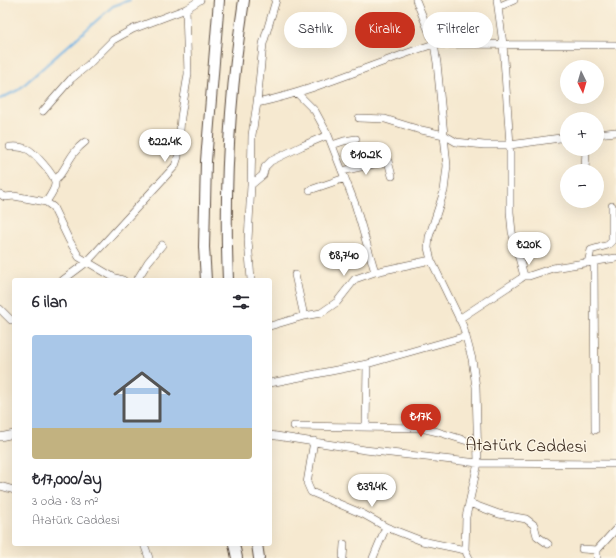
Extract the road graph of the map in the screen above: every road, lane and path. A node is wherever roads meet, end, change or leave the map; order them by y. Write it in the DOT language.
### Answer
graph roads {
  1 [pos="200,0"];
  2 [pos="276,0"];
  3 [pos="416,0"];
  4 [pos="514,0"];
  5 [pos="219,1"];
  6 [pos="243,3"];
  7 [pos="498,3"];
  8 [pos="186,9"];
  9 [pos="423,17"];
  10 [pos="493,44"];
  11 [pos="503,44"];
  12 [pos="616,45"];
  13 [pos="423,47"];
  14 [pos="435,48"];
  15 [pos="297,93"];
  16 [pos="257,103"];
  17 [pos="43,111"];
  18 [pos="359,118"];
  19 [pos="616,132"];
  20 [pos="604,133"];
  21 [pos="328,135"];
  22 [pos="444,135"];
  23 [pos="560,138"];
  24 [pos="356,139"];
  25 [pos="85,142"];
  26 [pos="332,145"];
  27 [pos="510,145"];
  28 [pos="10,147"];
  29 [pos="344,174"];
  30 [pos="392,176"];
  31 [pos="55,180"];
  32 [pos="251,185"];
  33 [pos="310,190"];
  34 [pos="0,194"];
  35 [pos="46,202"];
  36 [pos="612,206"];
  37 [pos="162,245"];
  38 [pos="616,258"];
  39 [pos="431,260"];
  40 [pos="86,262"];
  41 [pos="591,262"];
  42 [pos="375,272"];
  43 [pos="295,275"];
  44 [pos="524,276"];
  45 [pos="66,278"];
  46 [pos="113,278"];
  47 [pos="137,278"];
  48 [pos="206,278"];
  49 [pos="228,278"];
  50 [pos="252,278"];
  51 [pos="0,309"];
  52 [pos="304,316"];
  53 [pos="459,318"];
  54 [pos="12,320"];
  55 [pos="272,325"];
  56 [pos="466,336"];
  57 [pos="367,364"];
  58 [pos="272,383"];
  59 [pos="294,426"];
  60 [pos="366,428"];
  61 [pos="595,430"];
  62 [pos="12,434"];
  63 [pos="272,435"];
  64 [pos="0,437"];
  65 [pos="314,441"];
  66 [pos="477,444"];
  67 [pos="478,464"];
  68 [pos="616,464"];
  69 [pos="0,486"];
  70 [pos="12,489"];
  71 [pos="469,503"];
  72 [pos="386,527"];
  73 [pos="616,529"];
  74 [pos="344,544"];
  75 [pos="548,544"];
  76 [pos="145,546"];
  77 [pos="234,546"];
  78 [pos="257,546"];
  79 [pos="582,549"];
  80 [pos="465,550"];
  81 [pos="597,550"];
  82 [pos="149,558"];
  83 [pos="237,558"];
  84 [pos="259,558"];
  85 [pos="343,558"];
  86 [pos="373,558"];
  87 [pos="469,558"];
  88 [pos="597,558"];
  1 -- 8 [label="street"];
  2 -- 16 [label="street"];
  3 -- 9 [label="street"];
  4 -- 7 [label="street"];
  5 -- 48 [label="highway"];
  6 -- 49 [label="highway"];
  7 -- 11 [label="street"];
  8 -- 17 [label="street"];
  8 -- 40 [label="street"];
  10 -- 11 [label="street"];
  11 -- 12 [label="street"];
  11 -- 27 [label="street"];
  13 -- 15 [label="street"];
  14 -- 22 [label="street"];
  15 -- 16 [label="street"];
  15 -- 21 [label="street"];
  16 -- 32 [label="street"];
  18 -- 22 [label="street"];
  19 -- 20 [label="street"];
  21 -- 26 [label="street"];
  21 -- 32 [label="street"];
  22 -- 27 [label="street"];
  22 -- 39 [label="street"];
  23 -- 27 [label="street"];
  24 -- 26 [label="street"];
  25 -- 31 [label="street"];
  26 -- 29 [label="street"];
  27 -- 44 [label="street"];
  28 -- 31 [label="street"];
  29 -- 30 [label="street"];
  29 -- 33 [label="street"];
  29 -- 42 [label="street"];
  31 -- 35 [label="street"];
  32 -- 50 [label="street"];
  34 -- 35 [label="street"];
  35 -- 40 [label="street"];
  36 -- 41 [label="street"];
  37 -- 47 [label="street"];
  38 -- 41 [label="street"];
  39 -- 42 [label="street"];
  39 -- 53 [label="street"];
  40 -- 45 [label="street"];
  40 -- 46 [label="street"];
  41 -- 44 [label="street"];
  41 -- 61 [label="street"];
  42 -- 52 [label="street"];
  43 -- 52 [label="street"];
  44 -- 53 [label="street"];
  51 -- 54 [label="street"];
  52 -- 55 [label="street"];
  53 -- 56 [label="street"];
  56 -- 57 [label="street"];
  56 -- 66 [label="street"];
  57 -- 58 [label="street"];
  57 -- 60 [label="street"];
  59 -- 60 [label="street"];
  60 -- 66 [label="street"];
  62 -- 64 [label="street"];
  63 -- 65 [label="street, Atatürk Caddesi"];
  65 -- 67 [label="street, Atatürk Caddesi"];
  65 -- 72 [label="street"];
  66 -- 67 [label="street"];
  67 -- 68 [label="street, Atatürk Caddesi"];
  67 -- 71 [label="street"];
  69 -- 70 [label="street"];
  71 -- 75 [label="street"];
  71 -- 80 [label="street"];
  72 -- 80 [label="street"];
  72 -- 86 [label="street"];
  73 -- 81 [label="street"];
  74 -- 85 [label="street"];
  76 -- 82 [label="street"];
  77 -- 83 [label="highway"];
  78 -- 84 [label="highway"];
  79 -- 81 [label="street"];
  80 -- 87 [label="street"];
  81 -- 88 [label="street"];
}
